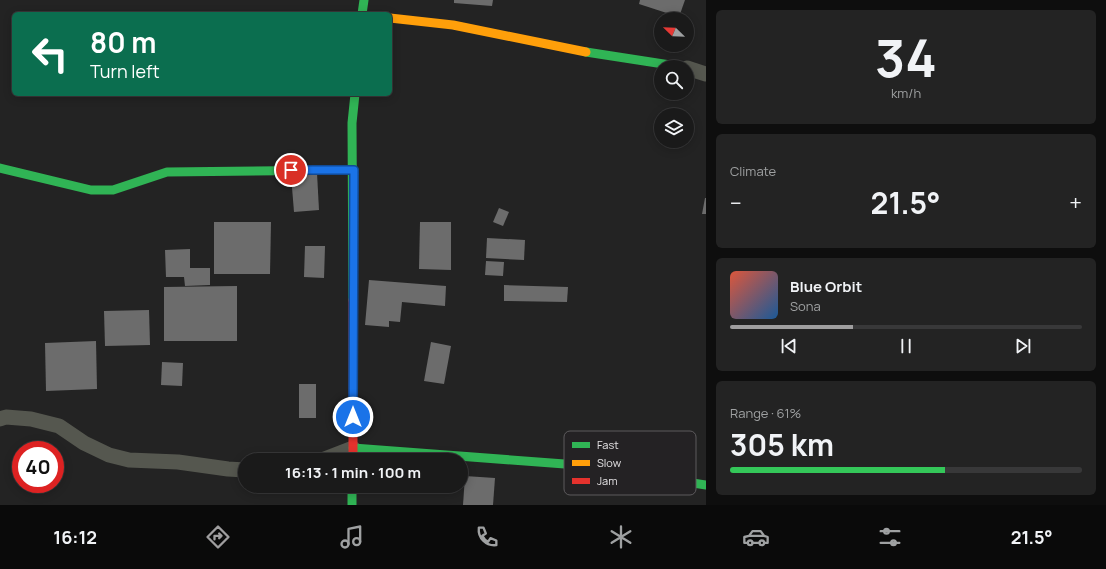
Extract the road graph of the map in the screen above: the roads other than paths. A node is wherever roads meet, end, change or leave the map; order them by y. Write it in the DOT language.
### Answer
graph roads {
  1 [pos="364,0"];
  2 [pos="362,12"];
  3 [pos="392,18"];
  4 [pos="654,62"];
  5 [pos="694,70"];
  6 [pos="706,74"];
  7 [pos="355,96"];
  8 [pos="0,168"];
  9 [pos="354,170"];
  10 [pos="0,419"];
  11 [pos="353,453"];
  12 [pos="468,460"];
  13 [pos="564,464"];
  14 [pos="238,470"];
  15 [pos="696,483"];
  16 [pos="706,485"];
  17 [pos="352,493"];
  18 [pos="352,505"];
  1 -- 2 [label="street"];
  3 -- 4 [label="street"];
  5 -- 6 [label="street"];
  7 -- 9 [label="street"];
  8 -- 9 [label="street"];
  9 -- 11 [label="street"];
  10 -- 14 [label="street"];
  12 -- 13 [label="street"];
  15 -- 16 [label="street"];
  17 -- 18 [label="street"];
}
